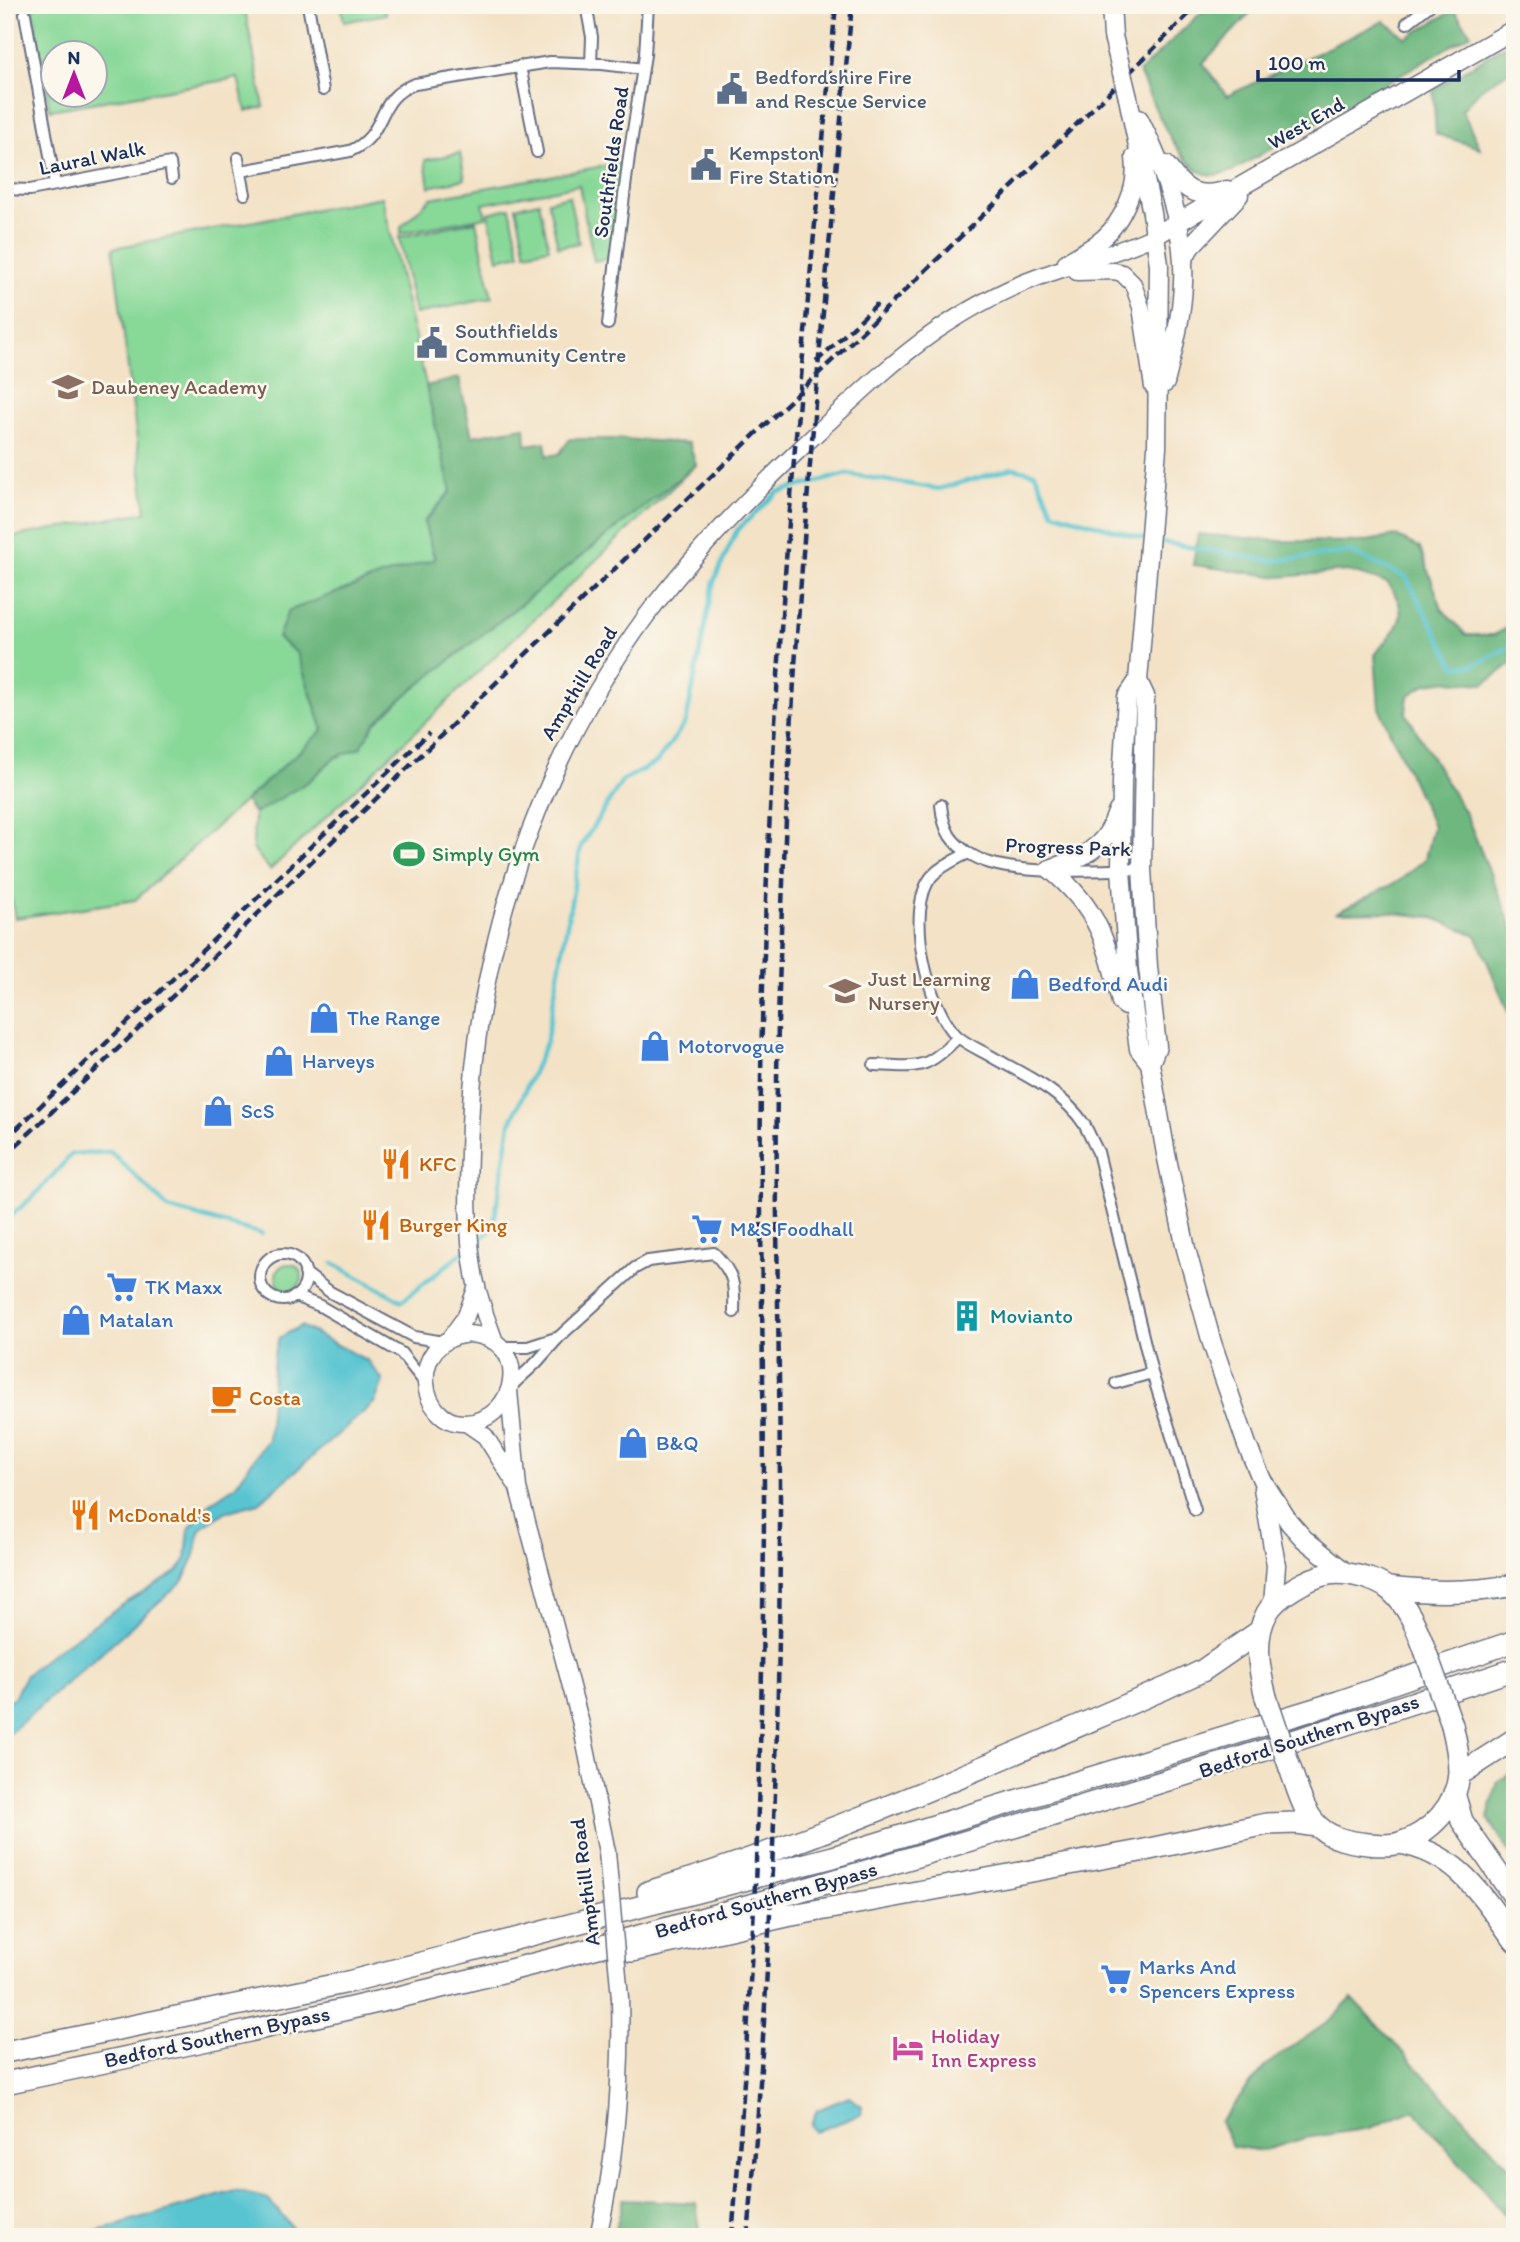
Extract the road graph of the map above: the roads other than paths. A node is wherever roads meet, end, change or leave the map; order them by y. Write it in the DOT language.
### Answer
graph roads {
  1 [pos="308,5"];
  2 [pos="586,5"];
  3 [pos="648,5"];
  4 [pos="1111,5"];
  5 [pos="1430,5"];
  6 [pos="25,14"];
  7 [pos="1407,23"];
  8 [pos="1515,29"];
  9 [pos="590,64"];
  10 [pos="520,66"];
  11 [pos="643,69"];
  12 [pos="323,90"];
  13 [pos="1128,98"];
  14 [pos="1148,138"];
  15 [pos="537,152"];
  16 [pos="238,158"];
  17 [pos="241,172"];
  18 [pos="172,178"];
  19 [pos="1250,182"];
  20 [pos="55,184"];
  21 [pos="5,189"];
  22 [pos="245,194"];
  23 [pos="1177,225"];
  24 [pos="1156,235"];
  25 [pos="1183,260"];
  26 [pos="1040,277"];
  27 [pos="608,324"];
  28 [pos="1158,410"];
  29 [pos="1138,681"];
  30 [pos="941,804"];
  31 [pos="1121,807"];
  32 [pos="968,853"];
  33 [pos="1050,869"];
  34 [pos="1121,869"];
  35 [pos="1142,869"];
  36 [pos="1133,1013"];
  37 [pos="958,1037"];
  38 [pos="1150,1063"];
  39 [pos="874,1065"];
  40 [pos="305,1273"];
  41 [pos="477,1286"];
  42 [pos="295,1296"];
  43 [pos="734,1312"];
  44 [pos="559,1337"];
  45 [pos="447,1340"];
  46 [pos="499,1344"];
  47 [pos="1152,1373"];
  48 [pos="425,1383"];
  49 [pos="1116,1383"];
  50 [pos="510,1389"];
  51 [pos="466,1423"];
  52 [pos="1262,1480"];
  53 [pos="518,1488"];
  54 [pos="1195,1510"];
  55 [pos="1349,1574"];
  56 [pos="1515,1585"];
  57 [pos="1388,1588"];
  58 [pos="1273,1606"];
  59 [pos="1260,1631"];
  60 [pos="1515,1641"];
  61 [pos="1515,1669"];
  62 [pos="1515,1739"];
  63 [pos="1456,1784"];
  64 [pos="1317,1826"];
  65 [pos="1399,1843"];
  66 [pos="1515,1898"];
  67 [pos="1515,1941"];
  68 [pos="471,1980"];
  69 [pos="344,1983"];
  70 [pos="5,2052"];
  71 [pos="5,2082"];
  72 [pos="598,2237"];
  1 -- 12 [label="street"];
  2 -- 9 [label="street"];
  3 -- 11 [label="street, Southfields Road"];
  4 -- 13 [label="main road, bridge"];
  5 -- 7 [label="street"];
  6 -- 20 [label="street"];
  8 -- 19 [label="main road, West End"];
  9 -- 10 [label="street"];
  9 -- 11 [label="street"];
  10 -- 15 [label="street"];
  10 -- 17 [label="street"];
  11 -- 27 [label="street, Southfields Road"];
  13 -- 14 [label="main road"];
  13 -- 24 [label="main road"];
  13 -- 26 [label="main road, Ampthill Road"];
  14 -- 19 [label="main road"];
  14 -- 23 [label="main road"];
  16 -- 17 [label="street"];
  17 -- 22 [label="street"];
  18 -- 20 [label="street, Laural Walk"];
  19 -- 23 [label="main road, West End"];
  19 -- 25 [label="main road"];
  20 -- 21 [label="street, Laural Walk"];
  23 -- 24 [label="main road, West End"];
  23 -- 25 [label="main road"];
  24 -- 26 [label="main road, Ampthill Road"];
  24 -- 28 [label="main road"];
  25 -- 28 [label="main road"];
  26 -- 28 [label="main road"];
  26 -- 41 [label="main road, Ampthill Road"];
  28 -- 29 [label="main road"];
  29 -- 31 [label="main road"];
  29 -- 35 [label="main road"];
  30 -- 32 [label="street, Progress Park"];
  31 -- 33 [label="main road"];
  31 -- 34 [label="main road"];
  32 -- 33 [label="street, Progress Park"];
  32 -- 37 [label="street"];
  33 -- 34 [label="street, Progress Park"];
  33 -- 36 [label="main road"];
  34 -- 35 [label="street, Progress Park"];
  34 -- 36 [label="main road"];
  35 -- 38 [label="main road"];
  36 -- 38 [label="main road"];
  37 -- 39 [label="street"];
  37 -- 47 [label="street"];
  38 -- 52 [label="main road"];
  40 -- 42 [label="street"];
  40 -- 42 [label="street"];
  40 -- 45 [label="street"];
  41 -- 45 [label="main road, Ampthill Road"];
  41 -- 46 [label="main road, Ampthill Road"];
  42 -- 48 [label="street"];
  43 -- 44 [label="street"];
  44 -- 46 [label="street"];
  44 -- 50 [label="street"];
  45 -- 46 [label="main road"];
  45 -- 48 [label="main road"];
  46 -- 50 [label="main road"];
  47 -- 49 [label="street"];
  47 -- 54 [label="street"];
  48 -- 51 [label="main road"];
  50 -- 51 [label="main road"];
  50 -- 53 [label="main road, Ampthill Road"];
  51 -- 53 [label="main road, Ampthill Road"];
  52 -- 55 [label="main road"];
  52 -- 58 [label="main road"];
  53 -- 72 [label="main road, Ampthill Road, bridge"];
  55 -- 57 [label="highway"];
  55 -- 58 [label="highway"];
  56 -- 57 [label="highway"];
  57 -- 63 [label="highway, bridge"];
  58 -- 59 [label="highway"];
  59 -- 64 [label="highway, bridge"];
  59 -- 69 [label="highway"];
  60 -- 69 [label="highway, Bedford Southern Bypass"];
  61 -- 68 [label="highway, Bedford Southern Bypass"];
  62 -- 63 [label="highway"];
  63 -- 65 [label="highway"];
  63 -- 66 [label="highway"];
  64 -- 65 [label="highway"];
  64 -- 68 [label="highway"];
  65 -- 67 [label="highway"];
  68 -- 71 [label="highway, Bedford Southern Bypass"];
  69 -- 70 [label="highway, Bedford Southern Bypass"];
}
